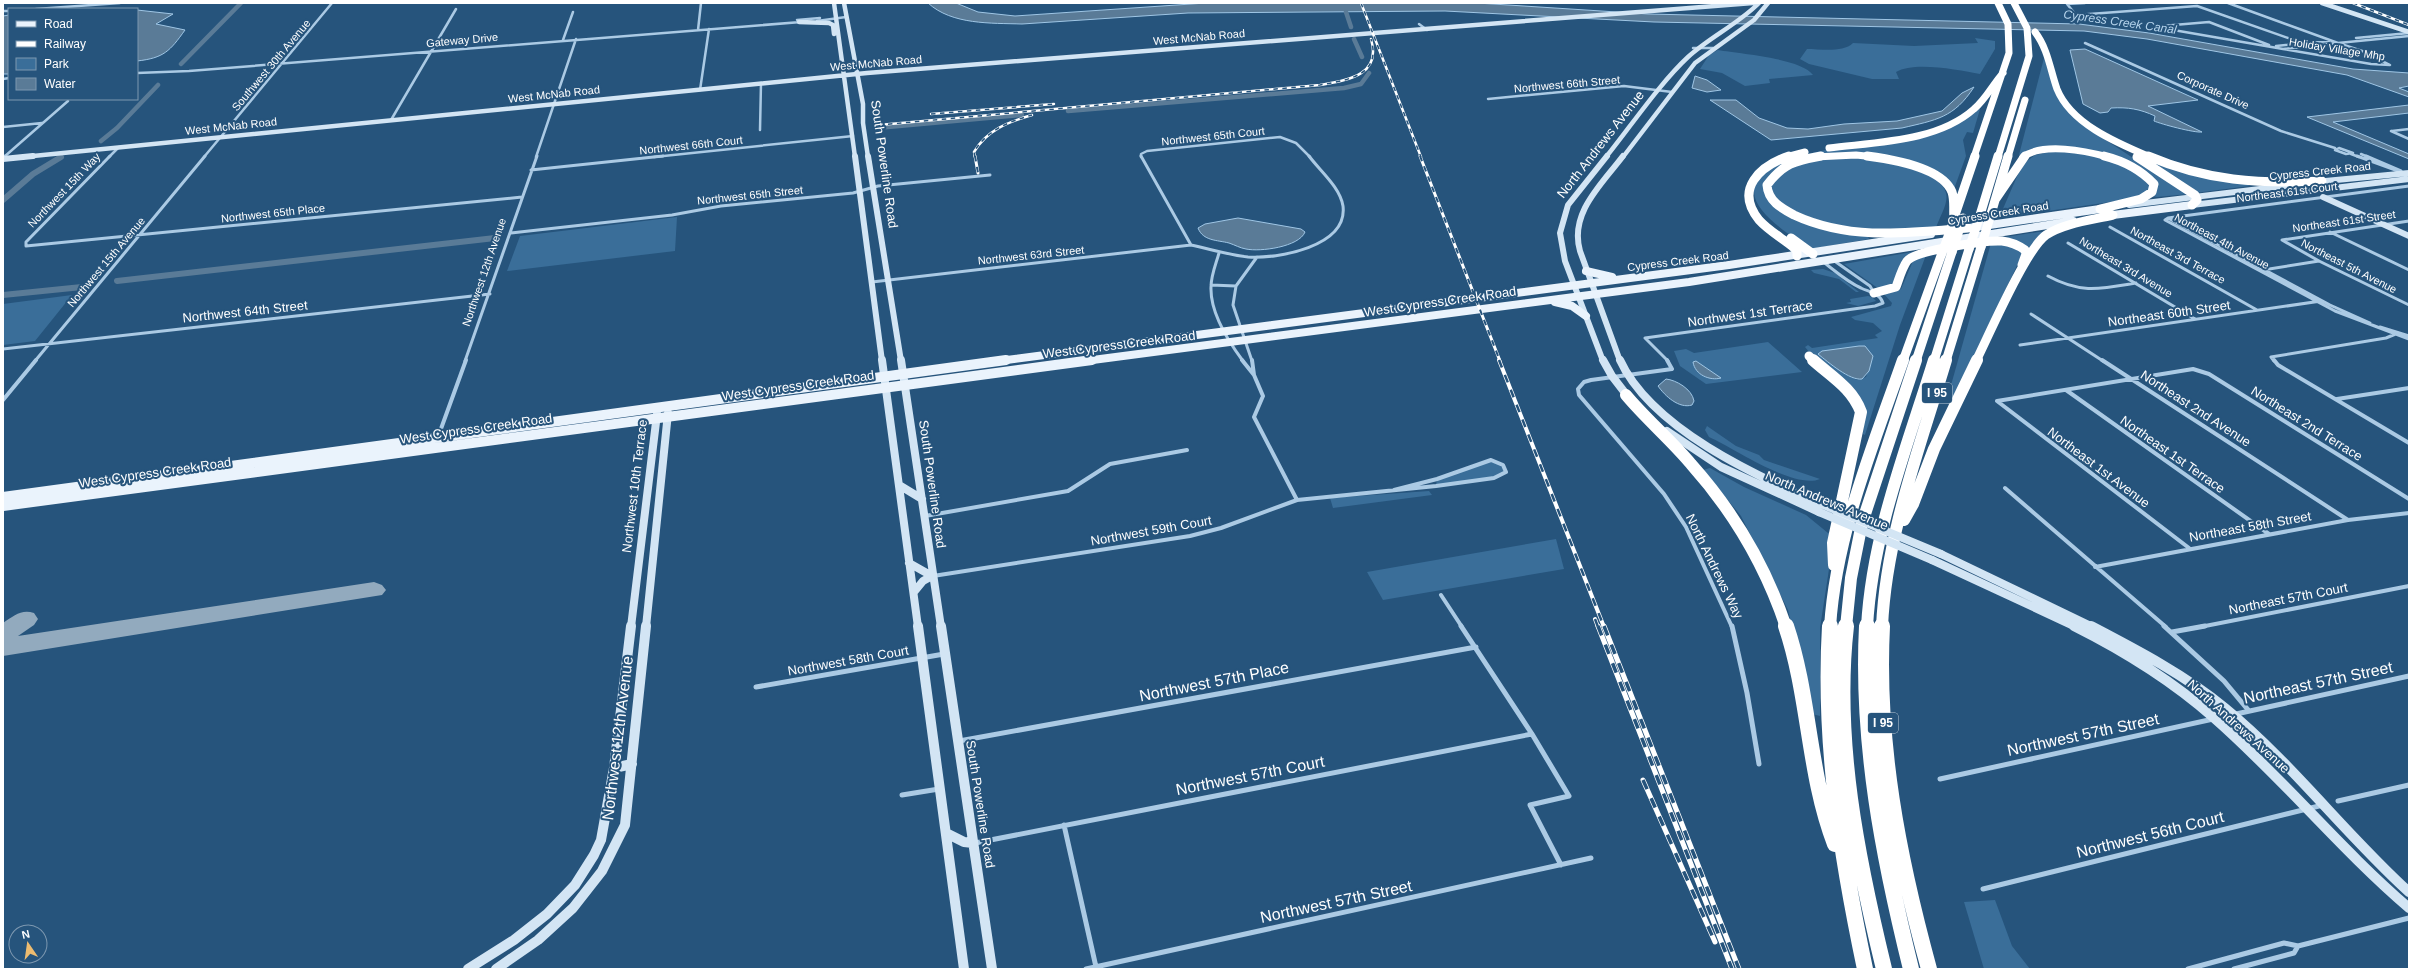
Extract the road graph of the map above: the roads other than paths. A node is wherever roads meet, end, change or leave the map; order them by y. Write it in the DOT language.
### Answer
graph roads {
  1 [pos="120,3"];
  2 [pos="332,3"];
  3 [pos="701,3"];
  4 [pos="834,3"];
  5 [pos="844,3"];
  6 [pos="1710,3"];
  7 [pos="1753,3"];
  8 [pos="1759,3"];
  9 [pos="1768,3"];
  10 [pos="1998,3"];
  11 [pos="2004,3"];
  12 [pos="2014,3"];
  13 [pos="2021,3"];
  14 [pos="2085,3"];
  15 [pos="2228,3"];
  16 [pos="2322,3"];
  17 [pos="1722,5"];
  18 [pos="50,8"];
  19 [pos="1651,8"];
  20 [pos="456,9"];
  21 [pos="1656,11"];
  22 [pos="573,12"];
  23 [pos="1749,14"];
  24 [pos="846,17"];
  25 [pos="2009,17"];
  26 [pos="2026,17"];
  27 [pos="837,18"];
  28 [pos="789,22"];
  29 [pos="799,22"];
  30 [pos="1423,27"];
  31 [pos="709,29"];
  32 [pos="698,30"];
  33 [pos="2032,32"];
  34 [pos="2409,33"];
  35 [pos="2409,36"];
  36 [pos="839,37"];
  37 [pos="576,39"];
  38 [pos="563,40"];
  39 [pos="2332,41"];
  40 [pos="2085,43"];
  41 [pos="2338,43"];
  42 [pos="2304,44"];
  43 [pos="2018,46"];
  44 [pos="2274,46"];
  45 [pos="2311,46"];
  46 [pos="2269,47"];
  47 [pos="1695,48"];
  48 [pos="1713,48"];
  49 [pos="2280,49"];
  50 [pos="432,51"];
  51 [pos="2016,61"];
  52 [pos="282,63"];
  53 [pos="858,72"];
  54 [pos="138,73"];
  55 [pos="2009,73"];
  56 [pos="844,74"];
  57 [pos="761,84"];
  58 [pos="701,88"];
  59 [pos="1660,90"];
  60 [pos="1672,92"];
  61 [pos="1488,99"];
  62 [pos="68,101"];
  63 [pos="554,102"];
  64 [pos="393,118"];
  65 [pos="42,123"];
  66 [pos="3,126"];
  67 [pos="2409,129"];
  68 [pos="760,130"];
  69 [pos="2097,131"];
  70 [pos="224,135"];
  71 [pos="853,136"];
  72 [pos="2409,139"];
  73 [pos="119,147"];
  74 [pos="4,156"];
  75 [pos="1983,158"];
  76 [pos="531,170"];
  77 [pos="2408,174"];
  78 [pos="990,175"];
  79 [pos="2409,179"];
  80 [pos="2322,181"];
  81 [pos="2409,186"];
  82 [pos="873,188"];
  83 [pos="860,191"];
  84 [pos="2323,196"];
  85 [pos="2330,196"];
  86 [pos="522,197"];
  87 [pos="2197,197"];
  88 [pos="1995,200"];
  89 [pos="2192,205"];
  90 [pos="1754,207"];
  91 [pos="2100,209"];
  92 [pos="2113,215"];
  93 [pos="2168,218"];
  94 [pos="1958,219"];
  95 [pos="2409,221"];
  96 [pos="2387,224"];
  97 [pos="2110,227"];
  98 [pos="1968,228"];
  99 [pos="2330,232"];
  100 [pos="2409,232"];
  101 [pos="510,233"];
  102 [pos="139,236"];
  103 [pos="2409,236"];
  104 [pos="2282,240"];
  105 [pos="2068,243"];
  106 [pos="1191,245"];
  107 [pos="26,246"];
  108 [pos="1947,252"];
  109 [pos="1219,253"];
  110 [pos="1817,253"];
  111 [pos="1796,256"];
  112 [pos="1257,258"];
  113 [pos="1832,259"];
  114 [pos="1822,261"];
  115 [pos="2319,262"];
  116 [pos="2258,270"];
  117 [pos="2263,270"];
  118 [pos="2409,270"];
  119 [pos="1586,271"];
  120 [pos="2020,272"];
  121 [pos="2048,276"];
  122 [pos="1632,278"];
  123 [pos="887,280"];
  124 [pos="872,282"];
  125 [pos="1592,283"];
  126 [pos="2136,283"];
  127 [pos="1211,285"];
  128 [pos="1236,286"];
  129 [pos="1574,286"];
  130 [pos="1874,293"];
  131 [pos="490,294"];
  132 [pos="1596,294"];
  133 [pos="1578,296"];
  134 [pos="1547,300"];
  135 [pos="2316,301"];
  136 [pos="2321,301"];
  137 [pos="2409,305"];
  138 [pos="2258,310"];
  139 [pos="2031,314"];
  140 [pos="1586,316"];
  141 [pos="2195,319"];
  142 [pos="1241,329"];
  143 [pos="1226,331"];
  144 [pos="2397,334"];
  145 [pos="2409,336"];
  146 [pos="2067,338"];
  147 [pos="2409,339"];
  148 [pos="1244,340"];
  149 [pos="1232,342"];
  150 [pos="49,344"];
  151 [pos="1122,344"];
  152 [pos="2020,345"];
  153 [pos="3,349"];
  154 [pos="1809,356"];
  155 [pos="1046,366"];
  156 [pos="1672,369"];
  157 [pos="903,374"];
  158 [pos="1254,375"];
  159 [pos="1628,375"];
  160 [pos="1612,376"];
  161 [pos="883,377"];
  162 [pos="2134,379"];
  163 [pos="904,384"];
  164 [pos="885,387"];
  165 [pos="2409,388"];
  166 [pos="2066,390"];
  167 [pos="1626,395"];
  168 [pos="3,400"];
  169 [pos="2336,400"];
  170 [pos="662,407"];
  171 [pos="669,415"];
  172 [pos="655,417"];
  173 [pos="438,437"];
  174 [pos="2409,443"];
  175 [pos="435,447"];
  176 [pos="1187,450"];
  177 [pos="114,481"];
  178 [pos="899,485"];
  179 [pos="2005,488"];
  180 [pos="1394,490"];
  181 [pos="3,496"];
  182 [pos="75,496"];
  183 [pos="922,499"];
  184 [pos="2409,499"];
  185 [pos="1297,500"];
  186 [pos="3,506"];
  187 [pos="2409,513"];
  188 [pos="924,516"];
  189 [pos="2348,520"];
  190 [pos="656,526"];
  191 [pos="642,528"];
  192 [pos="2269,534"];
  193 [pos="1893,539"];
  194 [pos="2190,548"];
  195 [pos="653,554"];
  196 [pos="910,566"];
  197 [pos="2095,567"];
  198 [pos="932,576"];
  199 [pos="636,577"];
  200 [pos="2409,586"];
  201 [pos="1835,587"];
  202 [pos="914,592"];
  203 [pos="1441,595"];
  204 [pos="2172,632"];
  205 [pos="1476,647"];
  206 [pos="944,654"];
  207 [pos="922,658"];
  208 [pos="2409,676"];
  209 [pos="756,687"];
  210 [pos="2249,711"];
  211 [pos="2232,714"];
  212 [pos="2213,719"];
  213 [pos="1532,734"];
  214 [pos="957,741"];
  215 [pos="632,764"];
  216 [pos="1760,764"];
  217 [pos="614,768"];
  218 [pos="1940,779"];
  219 [pos="2409,784"];
  220 [pos="940,789"];
  221 [pos="902,795"];
  222 [pos="2338,801"];
  223 [pos="2323,805"];
  224 [pos="2307,808"];
  225 [pos="1064,825"];
  226 [pos="946,834"];
  227 [pos="973,843"];
  228 [pos="1591,858"];
  229 [pos="1561,865"];
  230 [pos="1844,866"];
  231 [pos="1982,888"];
  232 [pos="2409,892"];
  233 [pos="2409,908"];
  234 [pos="2409,918"];
  235 [pos="2298,946"];
  236 [pos="962,956"];
  237 [pos="1096,967"];
  238 [pos="468,969"];
  239 [pos="496,969"];
  240 [pos="964,969"];
  241 [pos="971,969"];
  242 [pos="992,969"];
  243 [pos="1086,969"];
  244 [pos="1865,969"];
  245 [pos="1884,969"];
  246 [pos="1911,969"];
  247 [pos="1929,969"];
  248 [pos="2188,969"];
  249 [pos="2234,969"];
  1 -- 18 [label="street"];
  2 -- 52 [label="street, Southwest 30th Avenue"];
  3 -- 32 [label="street"];
  4 -- 27 [label="main road, South Powerline Road"];
  5 -- 24 [label="main road, South Powerline Road"];
  6 -- 19 [label="main road, West McNab Road"];
  7 -- 17 [label="main road, West McNab Road"];
  8 -- 23 [label="main road, North Andrews Avenue"];
  9 -- 48 [label="main road, North Andrews Avenue"];
  10 -- 25 [label="highway"];
  11 -- 25 [label="highway"];
  12 -- 26 [label="highway"];
  13 -- 26 [label="highway, I 95"];
  14 -- 42 [label="street"];
  15 -- 39 [label="street"];
  16 -- 34 [label="main road"];
  17 -- 21 [label="main road, West McNab Road"];
  17 -- 23 [label="main road"];
  19 -- 21 [label="main road"];
  19 -- 30 [label="main road, West McNab Road"];
  20 -- 50 [label="street"];
  21 -- 30 [label="main road, West McNab Road"];
  22 -- 38 [label="street"];
  23 -- 47 [label="main road, North Andrews Avenue"];
  24 -- 27 [label="street, Gateway Drive"];
  24 -- 53 [label="main road, South Powerline Road"];
  25 -- 55 [label="highway"];
  26 -- 33 [label="highway, I 95"];
  27 -- 28 [label="street, Gateway Drive"];
  27 -- 29 [label="street, Gateway Drive"];
  27 -- 36 [label="main road, South Powerline Road"];
  28 -- 29 [label="street, Gateway Drive"];
  28 -- 31 [label="street, Gateway Drive"];
  29 -- 36 [label="main road"];
  30 -- 53 [label="main road, West McNab Road"];
  31 -- 32 [label="street, Gateway Drive"];
  31 -- 58 [label="street"];
  32 -- 37 [label="street, Gateway Drive"];
  33 -- 69 [label="highway"];
  33 -- 88 [label="highway, I 95"];
  33 -- 246 [label="highway, bridge"];
  34 -- 39 [label="street, Holiday Village Mhp"];
  35 -- 41 [label="street, Holiday Village Mhp"];
  36 -- 56 [label="main road, South Powerline Road"];
  37 -- 38 [label="street, Gateway Drive"];
  37 -- 63 [label="street, Northwest 12th Avenue"];
  38 -- 50 [label="street, Gateway Drive"];
  39 -- 41 [label="street"];
  39 -- 42 [label="street, Holiday Village Mhp"];
  40 -- 77 [label="street, Corporate Drive"];
  41 -- 45 [label="street, Holiday Village Mhp"];
  41 -- 49 [label="street, Holiday Village Mhp"];
  42 -- 44 [label="street, Holiday Village Mhp"];
  42 -- 45 [label="street"];
  43 -- 51 [label="highway"];
  44 -- 46 [label="street, Holiday Village Mhp"];
  44 -- 46 [label="street"];
  44 -- 49 [label="street"];
  45 -- 49 [label="street, Holiday Village Mhp"];
  46 -- 49 [label="street"];
  47 -- 48 [label="street"];
  47 -- 59 [label="main road, North Andrews Avenue"];
  48 -- 60 [label="main road, North Andrews Avenue"];
  50 -- 52 [label="street, Gateway Drive"];
  50 -- 64 [label="street"];
  52 -- 54 [label="street, Gateway Drive"];
  52 -- 70 [label="street, Southwest 30th Avenue"];
  53 -- 56 [label="main road, West McNab Road"];
  53 -- 82 [label="main road, South Powerline Road"];
  55 -- 90 [label="highway"];
  55 -- 94 [label="highway"];
  56 -- 57 [label="main road, West McNab Road"];
  56 -- 58 [label="main road, West McNab Road"];
  56 -- 71 [label="main road, South Powerline Road"];
  57 -- 58 [label="main road, West McNab Road"];
  57 -- 68 [label="street"];
  58 -- 63 [label="main road, West McNab Road"];
  59 -- 60 [label="street, Northwest 66th Street"];
  59 -- 61 [label="street, Northwest 66th Street"];
  59 -- 129 [label="main road, North Andrews Avenue"];
  60 -- 119 [label="main road, North Andrews Avenue"];
  62 -- 65 [label="street"];
  63 -- 64 [label="main road, West McNab Road"];
  63 -- 76 [label="street, Northwest 12th Avenue"];
  64 -- 70 [label="main road, West McNab Road"];
  65 -- 66 [label="street"];
  65 -- 74 [label="street"];
  67 -- 72 [label="street"];
  69 -- 80 [label="highway"];
  69 -- 87 [label="highway"];
  70 -- 73 [label="main road, West McNab Road"];
  70 -- 74 [label="main road, West McNab Road"];
  70 -- 102 [label="street, Northwest 15th Avenue"];
  71 -- 76 [label="street, Northwest 66th Court"];
  71 -- 83 [label="main road, South Powerline Road"];
  73 -- 74 [label="main road, West McNab Road"];
  73 -- 107 [label="street, Northwest 15th Way"];
  75 -- 94 [label="highway"];
  76 -- 86 [label="street, Northwest 12th Avenue"];
  77 -- 80 [label="main road, Cypress Creek Road"];
  78 -- 82 [label="street, Northwest 65th Street"];
  79 -- 89 [label="main road, Cypress Creek Road"];
  80 -- 87 [label="main road, Cypress Creek Road"];
  81 -- 85 [label="street, Northeast 61st Court"];
  82 -- 83 [label="street, Northwest 65th Street"];
  82 -- 123 [label="main road, South Powerline Road"];
  83 -- 101 [label="street, Northwest 65th Street"];
  83 -- 124 [label="main road, South Powerline Road"];
  84 -- 85 [label="street, Northeast 61st Court"];
  84 -- 93 [label="street, Northeast 61st Court"];
  84 -- 96 [label="main road"];
  85 -- 96 [label="main road"];
  86 -- 101 [label="street, Northwest 12th Avenue"];
  86 -- 102 [label="street, Northwest 65th Place"];
  87 -- 89 [label="highway"];
  87 -- 91 [label="main road, Cypress Creek Road"];
  88 -- 91 [label="highway"];
  88 -- 193 [label="highway, I 95, bridge"];
  89 -- 92 [label="main road, Cypress Creek Road"];
  90 -- 110 [label="highway"];
  90 -- 111 [label="highway"];
  91 -- 98 [label="main road, Cypress Creek Road"];
  92 -- 113 [label="main road, Cypress Creek Road"];
  92 -- 120 [label="highway"];
  93 -- 116 [label="street, Northeast 4th Avenue"];
  93 -- 117 [label="street, Northeast 4th Avenue"];
  94 -- 98 [label="highway"];
  94 -- 108 [label="highway, bridge"];
  95 -- 96 [label="street, Northeast 61st Street"];
  96 -- 99 [label="street, Northeast 61st Street"];
  96 -- 100 [label="main road"];
  96 -- 103 [label="main road"];
  97 -- 138 [label="street, Northeast 3rd Terrace"];
  98 -- 110 [label="main road, Cypress Creek Road"];
  99 -- 104 [label="street, Northeast 61st Street"];
  99 -- 118 [label="street"];
  101 -- 131 [label="street, Northwest 12th Avenue"];
  102 -- 107 [label="street, Northwest 65th Place"];
  102 -- 150 [label="street, Northwest 15th Avenue"];
  104 -- 115 [label="street, Northeast 5th Avenue"];
  105 -- 126 [label="street, Northeast 3rd Avenue"];
  106 -- 109 [label="street"];
  106 -- 112 [label="street, Northwest 65th Court"];
  106 -- 123 [label="street, Northwest 63rd Street"];
  108 -- 201 [label="highway"];
  108 -- 245 [label="highway"];
  109 -- 112 [label="street"];
  109 -- 127 [label="street"];
  110 -- 111 [label="main road, Cypress Creek Road"];
  110 -- 113 [label="main road"];
  110 -- 114 [label="main road"];
  111 -- 122 [label="main road, Cypress Creek Road"];
  112 -- 128 [label="street"];
  113 -- 114 [label="main road, Cypress Creek Road"];
  113 -- 130 [label="street"];
  114 -- 130 [label="street"];
  114 -- 132 [label="main road, Cypress Creek Road"];
  115 -- 117 [label="street"];
  115 -- 137 [label="street, Northeast 5th Avenue"];
  116 -- 117 [label="street"];
  116 -- 135 [label="street, Northeast 4th Avenue"];
  117 -- 136 [label="street, Northeast 4th Avenue"];
  119 -- 122 [label="main road"];
  119 -- 125 [label="main road, North Andrews Avenue"];
  120 -- 130 [label="highway"];
  120 -- 193 [label="highway"];
  121 -- 126 [label="street"];
  122 -- 125 [label="main road, Cypress Creek Road"];
  123 -- 124 [label="street, Northwest 63rd Street"];
  123 -- 157 [label="main road, South Powerline Road"];
  124 -- 161 [label="main road, South Powerline Road"];
  125 -- 129 [label="main road, West Cypress Creek Road"];
  125 -- 132 [label="main road, North Andrews Avenue"];
  126 -- 141 [label="street, Northeast 3rd Avenue"];
  127 -- 128 [label="street"];
  127 -- 143 [label="street"];
  128 -- 142 [label="street"];
  129 -- 133 [label="main road, North Andrews Avenue"];
  129 -- 142 [label="main road, West Cypress Creek Road"];
  130 -- 156 [label="street, Northwest 1st Terrace"];
  131 -- 150 [label="street, Northwest 64th Street"];
  131 -- 173 [label="street, Northwest 12th Avenue"];
  132 -- 133 [label="main road, West Cypress Creek Road"];
  132 -- 159 [label="main road, North Andrews Avenue"];
  133 -- 134 [label="main road, West Cypress Creek Road"];
  133 -- 140 [label="main road, North Andrews Avenue"];
  134 -- 140 [label="main road"];
  134 -- 148 [label="main road, West Cypress Creek Road"];
  135 -- 136 [label="street, Northeast 60th Street"];
  135 -- 138 [label="street, Northeast 60th Street"];
  135 -- 144 [label="street, Northeast 4th Avenue"];
  136 -- 144 [label="street, Northeast 4th Avenue"];
  138 -- 141 [label="street, Northeast 60th Street"];
  139 -- 146 [label="street, Northeast 2nd Avenue"];
  140 -- 160 [label="main road, North Andrews Avenue"];
  141 -- 146 [label="street, Northeast 60th Street"];
  142 -- 143 [label="main road, West Cypress Creek Road"];
  142 -- 148 [label="street"];
  143 -- 149 [label="street"];
  143 -- 151 [label="main road, West Cypress Creek Road"];
  144 -- 145 [label="street, Northeast 4th Avenue"];
  144 -- 147 [label="street, Northeast 4th Avenue"];
  144 -- 169 [label="street"];
  146 -- 152 [label="street, Northeast 60th Street"];
  146 -- 162 [label="street, Northeast 2nd Avenue"];
  148 -- 149 [label="main road, West Cypress Creek Road"];
  148 -- 158 [label="street"];
  149 -- 155 [label="main road, West Cypress Creek Road"];
  149 -- 158 [label="street"];
  150 -- 153 [label="street, Northwest 64th Street"];
  150 -- 168 [label="street, Northwest 15th Avenue"];
  151 -- 155 [label="main road"];
  151 -- 157 [label="main road, West Cypress Creek Road"];
  154 -- 201 [label="highway"];
  155 -- 163 [label="main road, West Cypress Creek Road"];
  156 -- 159 [label="street, North Andrews Way"];
  157 -- 161 [label="main road, West Cypress Creek Road"];
  157 -- 163 [label="main road, South Powerline Road"];
  158 -- 185 [label="street"];
  159 -- 160 [label="street, North Andrews Way"];
  159 -- 211 [label="main road, North Andrews Avenue, bridge"];
  160 -- 167 [label="main road, North Andrews Avenue"];
  160 -- 216 [label="street, North Andrews Way"];
  161 -- 164 [label="main road, South Powerline Road"];
  161 -- 170 [label="main road, West Cypress Creek Road"];
  162 -- 166 [label="street"];
  162 -- 184 [label="street, Northeast 2nd Terrace"];
  162 -- 189 [label="street, Northeast 2nd Avenue"];
  163 -- 164 [label="main road, West Cypress Creek Road"];
  163 -- 183 [label="main road, South Powerline Road"];
  164 -- 171 [label="main road, West Cypress Creek Road"];
  164 -- 178 [label="main road, South Powerline Road"];
  165 -- 169 [label="street"];
  166 -- 192 [label="street, Northeast 1st Terrace"];
  166 -- 194 [label="street, Northeast 1st Avenue"];
  167 -- 212 [label="main road, North Andrews Avenue, bridge"];
  167 -- 230 [label="highway"];
  169 -- 174 [label="street"];
  170 -- 171 [label="main road, Northwest 10th Terrace"];
  170 -- 172 [label="main road, Northwest 10th Terrace"];
  170 -- 173 [label="main road, West Cypress Creek Road"];
  171 -- 172 [label="main road, West Cypress Creek Road"];
  171 -- 190 [label="main road, Northwest 10th Terrace"];
  172 -- 175 [label="main road, West Cypress Creek Road"];
  172 -- 191 [label="main road, Northwest 10th Terrace"];
  173 -- 175 [label="street, Northwest 12th Avenue"];
  173 -- 177 [label="main road, West Cypress Creek Road"];
  175 -- 182 [label="main road, West Cypress Creek Road"];
  176 -- 188 [label="street"];
  177 -- 181 [label="main road, West Cypress Creek Road"];
  177 -- 182 [label="main road"];
  178 -- 183 [label="main road"];
  178 -- 196 [label="main road, South Powerline Road"];
  179 -- 197 [label="street, North Andrews Avenue"];
  180 -- 180 [label="street, Northwest 59th Court"];
  180 -- 185 [label="street, Northwest 59th Court"];
  182 -- 186 [label="main road, West Cypress Creek Road"];
  183 -- 188 [label="main road, South Powerline Road"];
  185 -- 198 [label="street, Northwest 59th Court"];
  187 -- 189 [label="street, Northeast 58th Street"];
  188 -- 198 [label="main road, South Powerline Road"];
  189 -- 192 [label="street, Northeast 58th Street"];
  190 -- 191 [label="main road"];
  190 -- 195 [label="main road, Northwest 10th Terrace"];
  191 -- 199 [label="main road, Northwest 10th Terrace"];
  192 -- 194 [label="street, Northeast 58th Street"];
  193 -- 247 [label="highway, I 95"];
  194 -- 197 [label="street, Northeast 58th Street"];
  195 -- 215 [label="main road, Northwest 12th Avenue"];
  196 -- 198 [label="main road"];
  196 -- 202 [label="main road, South Powerline Road"];
  197 -- 204 [label="street, North Andrews Avenue"];
  198 -- 202 [label="main road"];
  198 -- 206 [label="main road, South Powerline Road"];
  199 -- 217 [label="main road, Northwest 12th Avenue"];
  200 -- 204 [label="street, Northeast 57th Court"];
  201 -- 230 [label="highway"];
  202 -- 207 [label="main road, South Powerline Road"];
  203 -- 205 [label="street"];
  204 -- 210 [label="street, North Andrews Avenue"];
  205 -- 213 [label="street"];
  205 -- 214 [label="street, Northwest 57th Place"];
  206 -- 207 [label="street, Northwest 58th Court"];
  206 -- 214 [label="main road, South Powerline Road"];
  207 -- 209 [label="street, Northwest 58th Court"];
  207 -- 220 [label="main road, South Powerline Road"];
  208 -- 210 [label="street, Northeast 57th Street"];
  210 -- 211 [label="street, Northeast 57th Street"];
  211 -- 212 [label="street, Northwest 57th Street"];
  211 -- 223 [label="main road, North Andrews Avenue"];
  212 -- 218 [label="street, Northwest 57th Street"];
  212 -- 224 [label="main road, North Andrews Avenue"];
  213 -- 225 [label="street, Northwest 57th Court"];
  213 -- 229 [label="street"];
  214 -- 227 [label="main road, South Powerline Road"];
  215 -- 217 [label="main road"];
  215 -- 239 [label="main road, Northwest 12th Avenue"];
  217 -- 238 [label="main road, Northwest 12th Avenue"];
  219 -- 222 [label="street"];
  220 -- 221 [label="street"];
  220 -- 226 [label="main road, South Powerline Road"];
  223 -- 224 [label="street, Northwest 56th Court"];
  223 -- 232 [label="main road, North Andrews Avenue"];
  224 -- 231 [label="street, Northwest 56th Court"];
  224 -- 233 [label="main road, North Andrews Avenue"];
  225 -- 227 [label="street, Northwest 57th Court"];
  225 -- 237 [label="street"];
  226 -- 227 [label="main road"];
  226 -- 236 [label="main road, South Powerline Road"];
  227 -- 242 [label="main road, South Powerline Road"];
  228 -- 229 [label="street, Northwest 57th Street"];
  229 -- 237 [label="street, Northwest 57th Street"];
  230 -- 244 [label="highway"];
  234 -- 235 [label="street"];
  235 -- 248 [label="street"];
  235 -- 249 [label="street"];
  236 -- 240 [label="main road, South Powerline Road"];
  236 -- 241 [label="main road"];
  237 -- 243 [label="street, Northwest 57th Street"];
}
